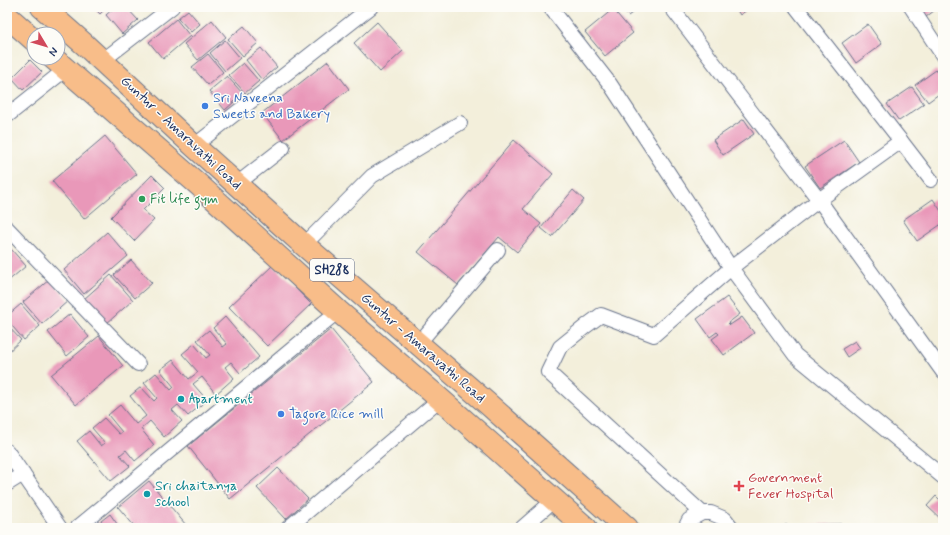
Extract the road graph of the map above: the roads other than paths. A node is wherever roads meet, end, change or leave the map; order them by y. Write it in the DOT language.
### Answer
graph roads {
  1 [pos="42,7"];
  2 [pos="172,7"];
  3 [pos="371,7"];
  4 [pos="550,7"];
  5 [pos="671,7"];
  6 [pos="796,7"];
  7 [pos="911,7"];
  8 [pos="7,16"];
  9 [pos="26,33"];
  10 [pos="943,56"];
  11 [pos="102,61"];
  12 [pos="58,66"];
  13 [pos="62,66"];
  14 [pos="7,116"];
  15 [pos="460,123"];
  16 [pos="901,141"];
  17 [pos="194,146"];
  18 [pos="283,148"];
  19 [pos="931,180"];
  20 [pos="237,184"];
  21 [pos="819,200"];
  22 [pos="7,228"];
  23 [pos="304,245"];
  24 [pos="498,250"];
  25 [pos="731,268"];
  26 [pos="338,311"];
  27 [pos="418,344"];
  28 [pos="138,364"];
  29 [pos="943,372"];
  30 [pos="440,399"];
  31 [pos="7,451"];
  32 [pos="23,474"];
  33 [pos="943,477"];
  34 [pos="7,484"];
  35 [pos="554,500"];
  36 [pos="702,512"];
  37 [pos="60,528"];
  38 [pos="77,528"];
  39 [pos="288,528"];
  40 [pos="522,528"];
  41 [pos="586,528"];
  42 [pos="627,528"];
  43 [pos="685,528"];
  44 [pos="732,528"];
  1 -- 11 [label="main road, Guntur - Amaravathi Road / SH288"];
  2 -- 11 [label="street"];
  3 -- 17 [label="street"];
  4 -- 25 [label="street"];
  5 -- 21 [label="street"];
  6 -- 16 [label="street"];
  7 -- 10 [label="street"];
  8 -- 9 [label="main road"];
  11 -- 17 [label="main road, Guntur - Amaravathi Road / SH288"];
  12 -- 14 [label="street"];
  13 -- 26 [label="main road, Guntur - Amaravathi Road / SH288"];
  15 -- 23 [label="street"];
  16 -- 19 [label="street"];
  16 -- 21 [label="street"];
  17 -- 20 [label="main road, Guntur - Amaravathi Road / SH288"];
  18 -- 20 [label="street"];
  20 -- 23 [label="main road, Guntur - Amaravathi Road / SH288"];
  21 -- 25 [label="street"];
  21 -- 29 [label="street"];
  22 -- 28 [label="street"];
  23 -- 27 [label="main road, Guntur - Amaravathi Road / SH288"];
  24 -- 27 [label="street"];
  25 -- 33 [label="street"];
  25 -- 36 [label="street"];
  26 -- 30 [label="main road, Guntur - Amaravathi Road / SH288"];
  26 -- 38 [label="street"];
  27 -- 42 [label="main road, Guntur - Amaravathi Road / SH288"];
  30 -- 35 [label="main road, Guntur - Amaravathi Road / SH288"];
  30 -- 39 [label="street"];
  31 -- 32 [label="street"];
  32 -- 34 [label="street"];
  32 -- 37 [label="street"];
  35 -- 40 [label="street"];
  35 -- 41 [label="main road, Guntur - Amaravathi Road / SH288"];
  36 -- 43 [label="street"];
  36 -- 44 [label="street"];
}
